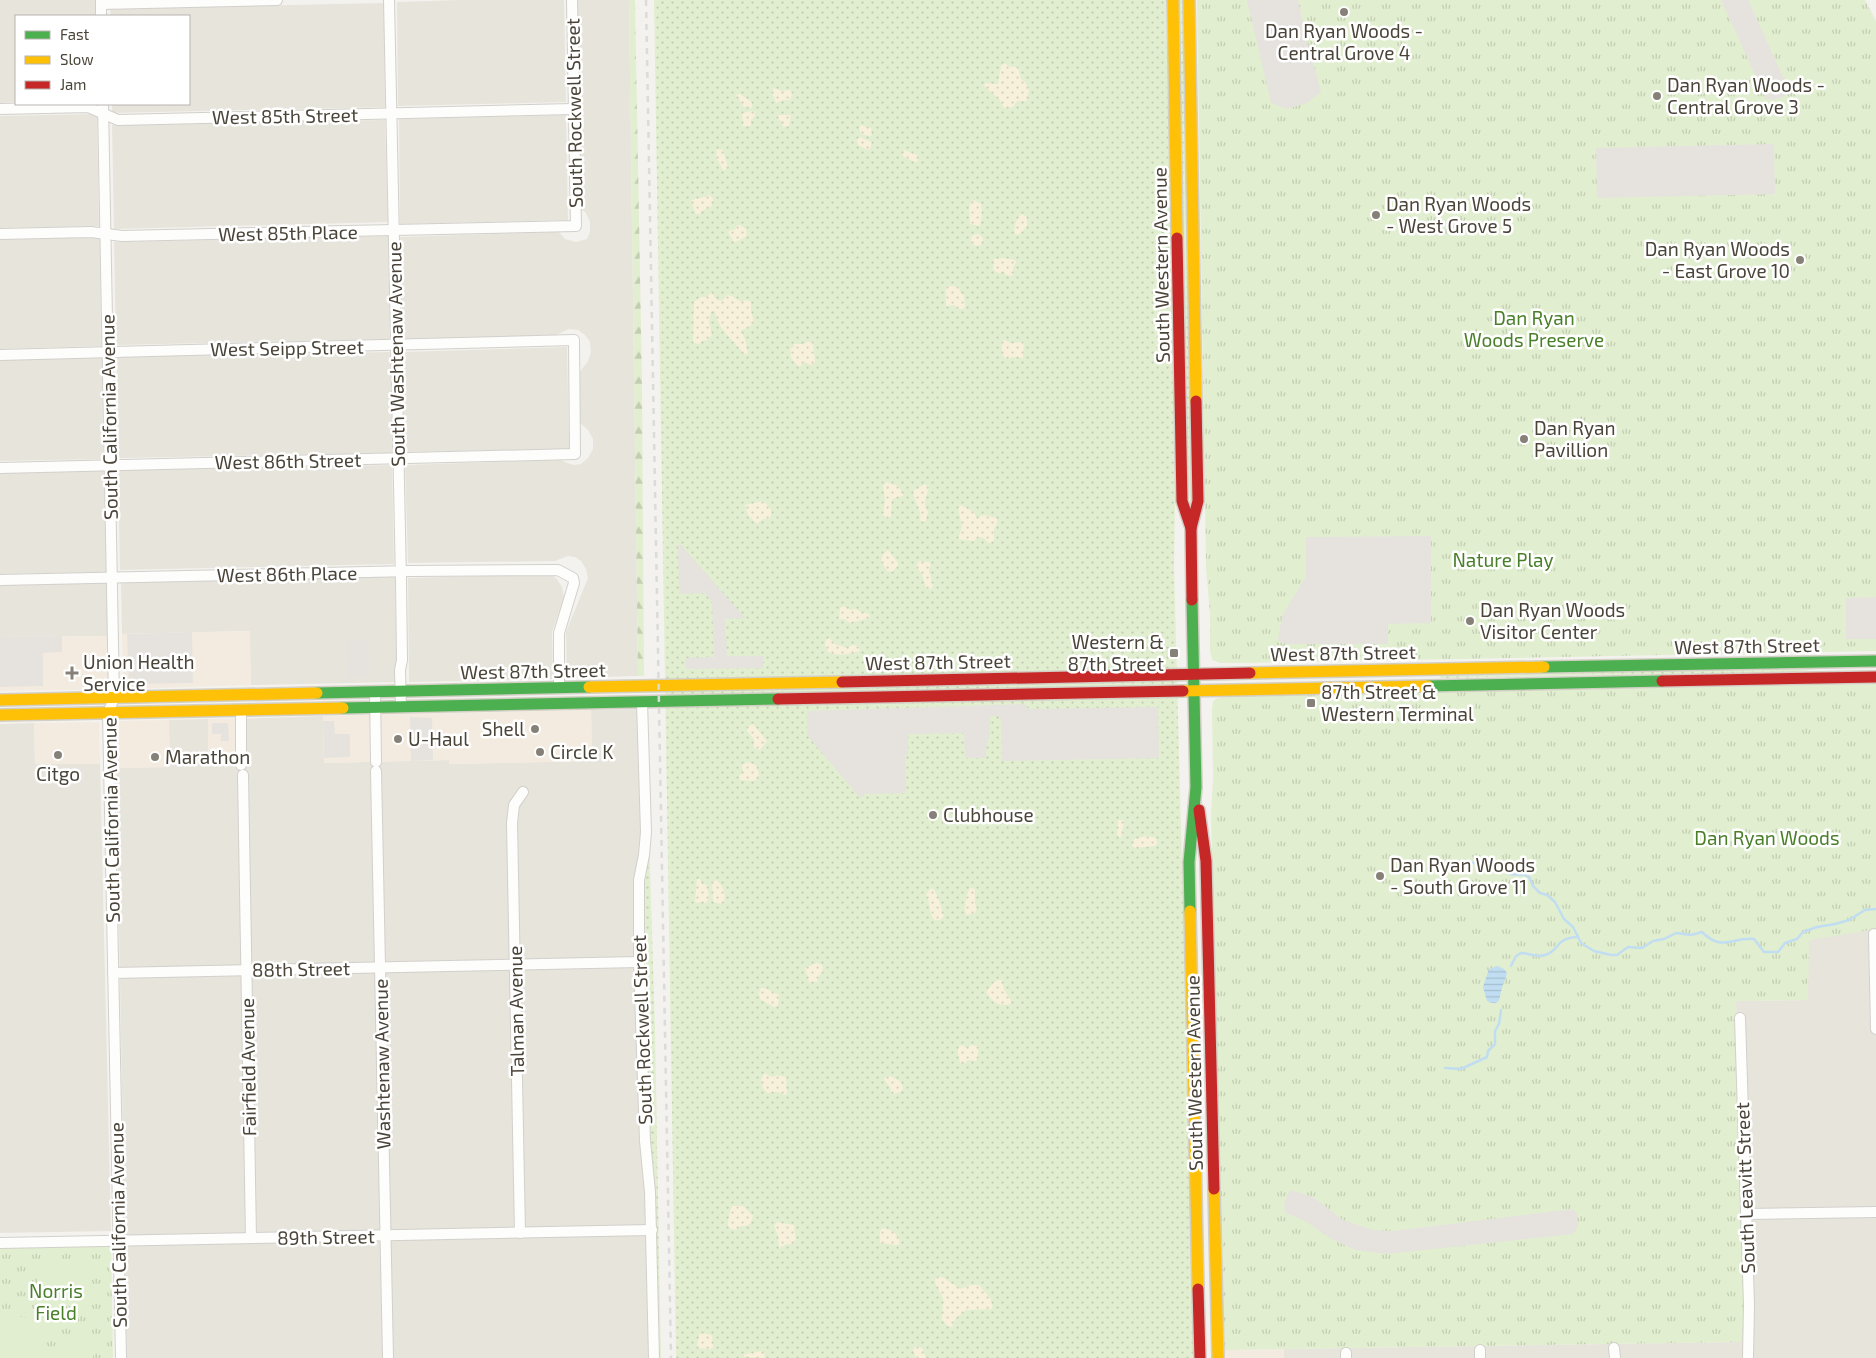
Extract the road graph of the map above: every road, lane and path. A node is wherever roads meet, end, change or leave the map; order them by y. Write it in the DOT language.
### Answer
graph roads {
  1 [pos="277,0"];
  2 [pos="389,0"];
  3 [pos="572,0"];
  4 [pos="1173,0"];
  5 [pos="1188,0"];
  6 [pos="101,2"];
  7 [pos="102,15"];
  8 [pos="0,109"];
  9 [pos="103,109"];
  10 [pos="573,109"];
  11 [pos="392,113"];
  12 [pos="576,226"];
  13 [pos="394,230"];
  14 [pos="0,234"];
  15 [pos="106,234"];
  16 [pos="396,345"];
  17 [pos="108,352"];
  18 [pos="0,355"];
  19 [pos="575,454"];
  20 [pos="399,459"];
  21 [pos="110,465"];
  22 [pos="0,468"];
  23 [pos="1190,528"];
  24 [pos="401,571"];
  25 [pos="112,578"];
  26 [pos="0,580"];
  27 [pos="1876,661"];
  28 [pos="1193,674"];
  29 [pos="1876,676"];
  30 [pos="559,687"];
  31 [pos="495,689"];
  32 [pos="1193,690"];
  33 [pos="400,691"];
  34 [pos="374,692"];
  35 [pos="114,698"];
  36 [pos="0,700"];
  37 [pos="642,702"];
  38 [pos="495,705"];
  39 [pos="401,707"];
  40 [pos="375,708"];
  41 [pos="241,710"];
  42 [pos="108,713"];
  43 [pos="0,716"];
  44 [pos="1196,788"];
  45 [pos="523,792"];
  46 [pos="1874,934"];
  47 [pos="639,962"];
  48 [pos="515,964"];
  49 [pos="380,967"];
  50 [pos="246,970"];
  51 [pos="113,973"];
  52 [pos="1876,1002"];
  53 [pos="1740,1018"];
  54 [pos="1876,1029"];
  55 [pos="1876,1212"];
  56 [pos="1746,1214"];
  57 [pos="652,1230"];
  58 [pos="520,1233"];
  59 [pos="386,1236"];
  60 [pos="252,1238"];
  61 [pos="118,1241"];
  62 [pos="0,1243"];
  63 [pos="121,1358"];
  64 [pos="388,1358"];
  65 [pos="654,1358"];
  66 [pos="1200,1358"];
  67 [pos="1218,1358"];
  68 [pos="1748,1358"];
  1 -- 6 [label="street"];
  2 -- 11 [label="street, South Washtenaw Avenue"];
  3 -- 10 [label="street, South Rockwell Street"];
  4 -- 23 [label="main road, South Western Avenue"];
  5 -- 23 [label="main road, South Western Avenue"];
  6 -- 7 [label="street"];
  8 -- 9 [label="street, West 85th Street"];
  9 -- 11 [label="street, West 85th Street"];
  9 -- 15 [label="street, South California Avenue"];
  10 -- 11 [label="street, West 85th Street"];
  10 -- 12 [label="street, South Rockwell Street"];
  11 -- 13 [label="street, South Washtenaw Avenue"];
  12 -- 13 [label="street, West 85th Place"];
  13 -- 15 [label="street, West 85th Place"];
  13 -- 16 [label="street, South Washtenaw Avenue"];
  14 -- 15 [label="street, West 85th Place"];
  15 -- 17 [label="street, South California Avenue"];
  16 -- 17 [label="street, West Seipp Street"];
  16 -- 19 [label="street, West Seipp Street"];
  16 -- 20 [label="street, South Washtenaw Avenue"];
  17 -- 18 [label="street, West Seipp Street"];
  17 -- 21 [label="street, South California Avenue"];
  19 -- 20 [label="street, West 86th Street"];
  20 -- 21 [label="street, West 86th Street"];
  20 -- 24 [label="street, South Washtenaw Avenue"];
  21 -- 22 [label="street, West 86th Street"];
  21 -- 25 [label="street, South California Avenue"];
  23 -- 28 [label="main road, South Western Avenue"];
  24 -- 25 [label="street, West 86th Place"];
  24 -- 30 [label="street, West 86th Place"];
  24 -- 33 [label="street, South Washtenaw Avenue"];
  25 -- 26 [label="street, West 86th Place"];
  25 -- 35 [label="street, South California Avenue"];
  27 -- 28 [label="main road, West 87th Street"];
  28 -- 30 [label="main road, West 87th Street"];
  28 -- 32 [label="main road, South Western Avenue"];
  29 -- 32 [label="main road, West 87th Street"];
  30 -- 31 [label="main road, West 87th Street"];
  31 -- 33 [label="main road, West 87th Street"];
  31 -- 38 [label="main road"];
  32 -- 37 [label="main road, West 87th Street"];
  32 -- 44 [label="main road, South Western Avenue"];
  33 -- 34 [label="main road, West 87th Street"];
  33 -- 39 [label="street, South Washtenaw Avenue"];
  34 -- 35 [label="main road, West 87th Street"];
  34 -- 40 [label="street, Washtenaw Avenue"];
  35 -- 36 [label="main road, West 87th Street"];
  35 -- 42 [label="street, South California Avenue"];
  37 -- 38 [label="main road, West 87th Street"];
  37 -- 47 [label="street, South Rockwell Street"];
  38 -- 39 [label="main road, West 87th Street"];
  39 -- 40 [label="main road, West 87th Street"];
  40 -- 41 [label="main road, West 87th Street"];
  40 -- 49 [label="street, Washtenaw Avenue"];
  41 -- 42 [label="main road, West 87th Street"];
  41 -- 50 [label="street, Fairfield Avenue"];
  42 -- 43 [label="main road, West 87th Street"];
  42 -- 51 [label="street, South California Avenue"];
  44 -- 66 [label="main road, South Western Avenue"];
  44 -- 67 [label="main road, South Western Avenue"];
  45 -- 48 [label="street, Talman Avenue"];
  46 -- 52 [label="street"];
  47 -- 48 [label="street, 88th Street"];
  47 -- 57 [label="street, South Rockwell Street"];
  48 -- 49 [label="street, 88th Street"];
  48 -- 58 [label="street, Talman Avenue"];
  49 -- 50 [label="street, 88th Street"];
  49 -- 59 [label="street, Washtenaw Avenue"];
  50 -- 51 [label="street, 88th Street"];
  50 -- 60 [label="street, Fairfield Avenue"];
  51 -- 61 [label="street, South California Avenue"];
  52 -- 54 [label="street"];
  53 -- 56 [label="street, South Leavitt Street"];
  55 -- 56 [label="street"];
  56 -- 68 [label="street, South Leavitt Street"];
  57 -- 58 [label="street, 89th Street"];
  57 -- 65 [label="street, South Rockwell Street"];
  58 -- 59 [label="street, 89th Street"];
  59 -- 60 [label="street, 89th Street"];
  59 -- 64 [label="street, Washtenaw Avenue"];
  60 -- 61 [label="street, 89th Street"];
  61 -- 62 [label="street, 89th Street"];
  61 -- 63 [label="street, South California Avenue"];
}
